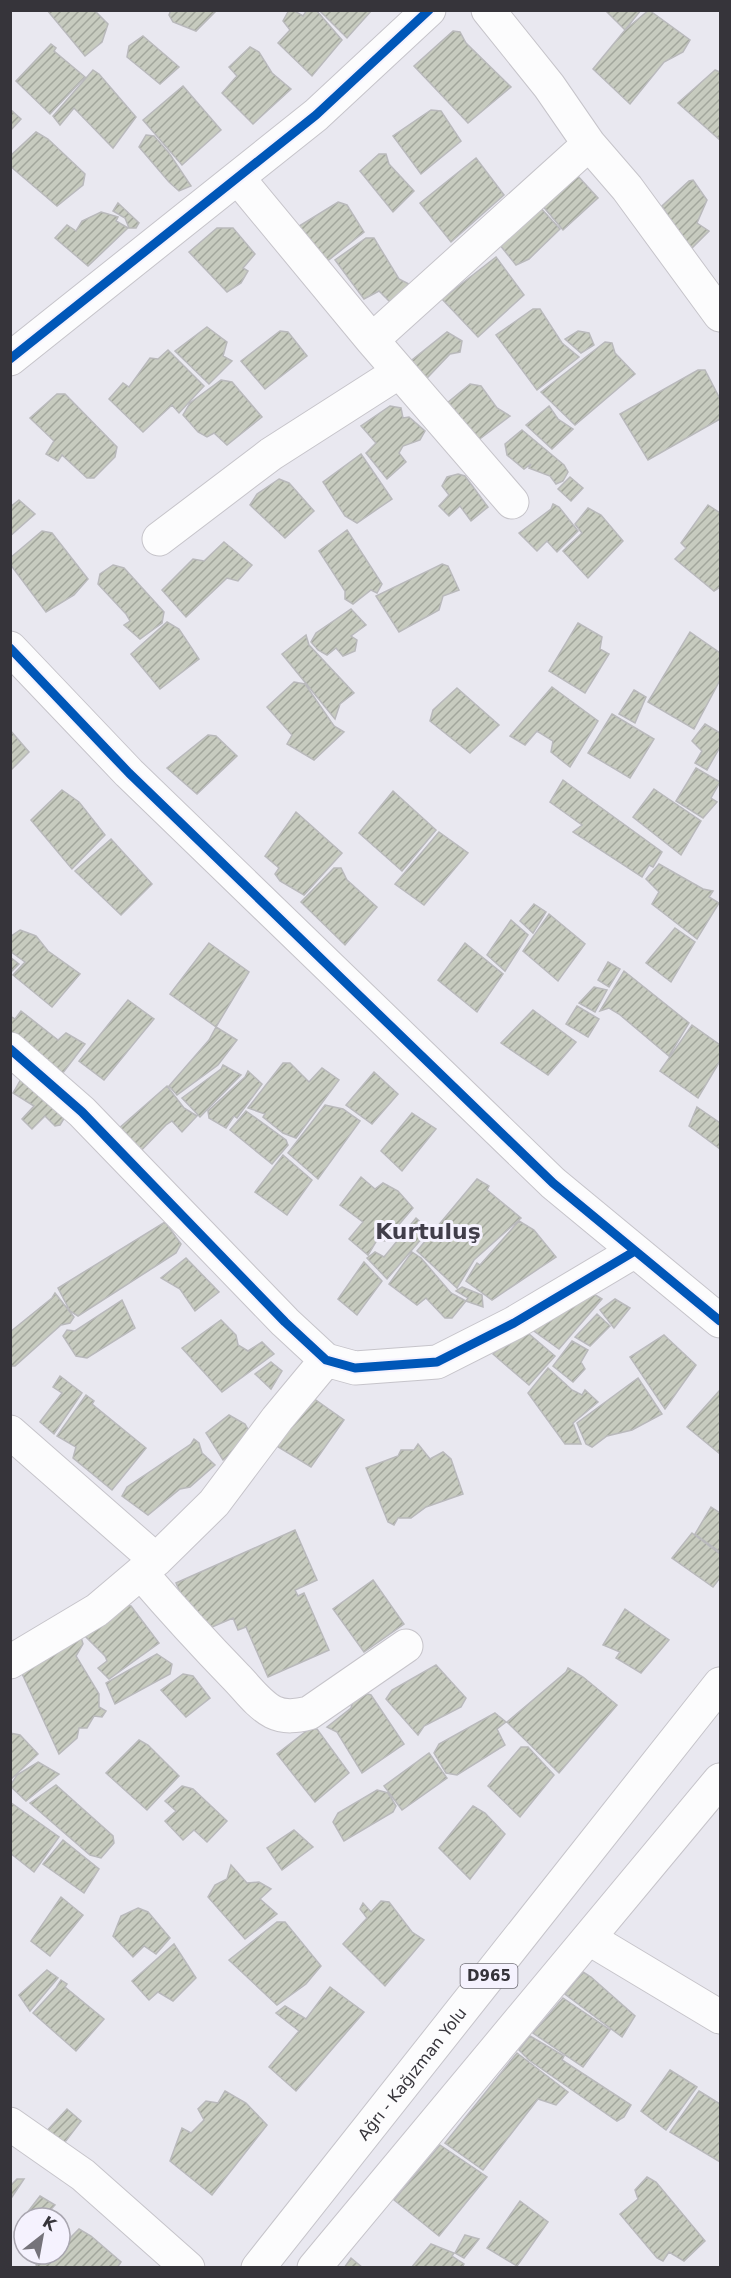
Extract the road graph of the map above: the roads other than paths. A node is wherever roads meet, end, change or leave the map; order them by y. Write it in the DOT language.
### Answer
graph roads {
  1 [pos="429,10"];
  2 [pos="488,10"];
  3 [pos="589,144"];
  4 [pos="238,178"];
  5 [pos="720,315"];
  6 [pos="372,340"];
  7 [pos="10,359"];
  8 [pos="399,372"];
  9 [pos="512,502"];
  10 [pos="159,539"];
  11 [pos="10,648"];
  12 [pos="10,1049"];
  13 [pos="635,1251"];
  14 [pos="720,1322"];
  15 [pos="326,1360"];
  16 [pos="10,1432"];
  17 [pos="149,1566"];
  18 [pos="406,1646"];
  19 [pos="10,1662"];
  20 [pos="720,1684"];
  21 [pos="720,1780"];
  22 [pos="590,1939"];
  23 [pos="720,2017"];
  24 [pos="10,2124"];
  25 [pos="188,2268"];
  26 [pos="258,2268"];
  27 [pos="314,2268"];
  1 -- 4 [label="street"];
  2 -- 3 [label="street"];
  3 -- 5 [label="street"];
  3 -- 6 [label="street"];
  4 -- 6 [label="street"];
  4 -- 7 [label="street"];
  6 -- 8 [label="street"];
  8 -- 9 [label="street"];
  8 -- 10 [label="street"];
  11 -- 13 [label="street"];
  12 -- 15 [label="street"];
  13 -- 14 [label="street"];
  13 -- 15 [label="street"];
  15 -- 17 [label="street"];
  16 -- 17 [label="street"];
  17 -- 18 [label="street"];
  17 -- 19 [label="street"];
  20 -- 26 [label="street, Ağrı - Kağızman Yolu / D965"];
  21 -- 22 [label="street, D965"];
  22 -- 23 [label="street"];
  22 -- 27 [label="street, D965"];
  24 -- 25 [label="street"];
}
